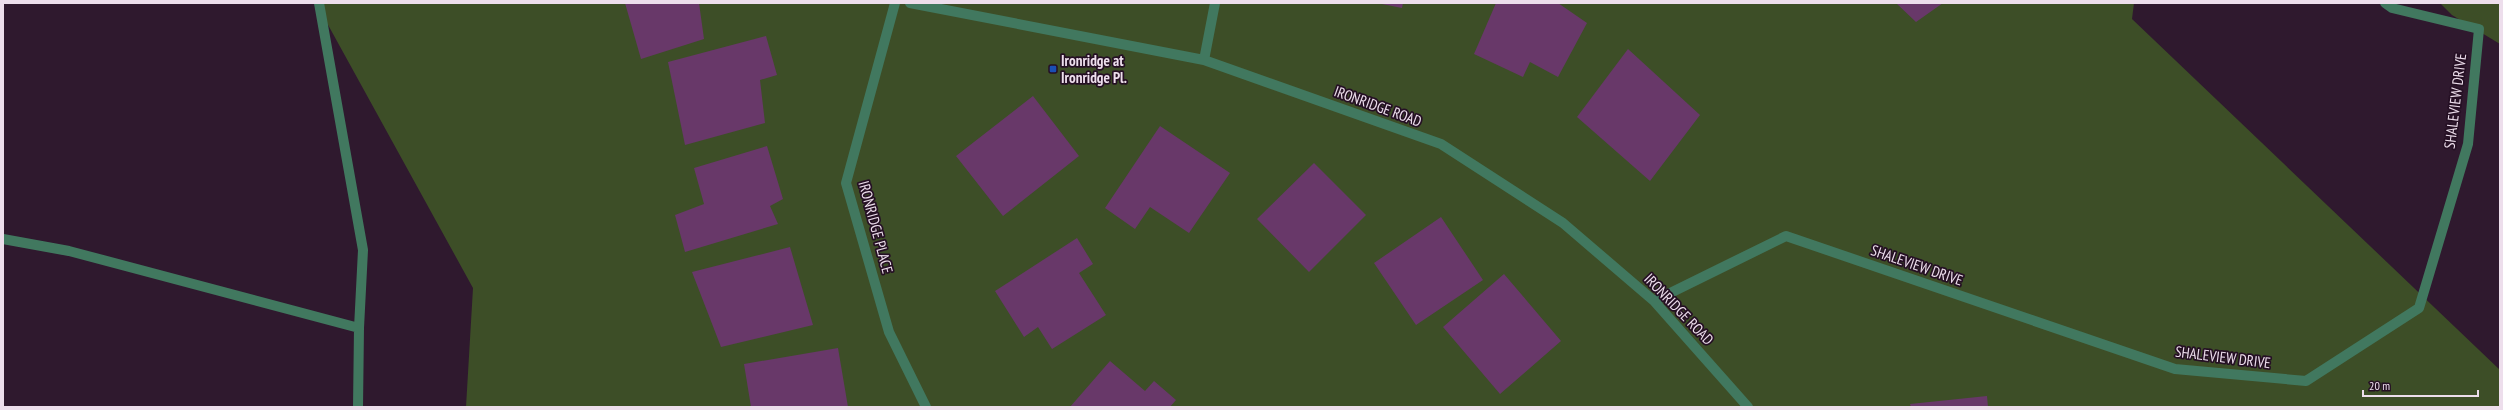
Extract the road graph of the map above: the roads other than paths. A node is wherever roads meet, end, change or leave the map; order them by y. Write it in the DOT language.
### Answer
graph roads {
  1 [pos="319,3"];
  2 [pos="895,3"];
  3 [pos="910,3"];
  4 [pos="1215,3"];
  5 [pos="2385,3"];
  6 [pos="1204,60"];
  7 [pos="3,239"];
  8 [pos="1654,301"];
  9 [pos="359,328"];
  10 [pos="358,407"];
  11 [pos="926,407"];
  12 [pos="1748,407"];
  1 -- 9 [label="street"];
  2 -- 11 [label="street, IRONRIDGE PLACE"];
  3 -- 6 [label="street, IRONRIDGE ROAD"];
  4 -- 6 [label="street"];
  5 -- 8 [label="street, SHALEVIEW DRIVE"];
  6 -- 8 [label="street, IRONRIDGE ROAD"];
  7 -- 9 [label="street"];
  8 -- 12 [label="street, IRONRIDGE ROAD"];
  9 -- 10 [label="street"];
}
